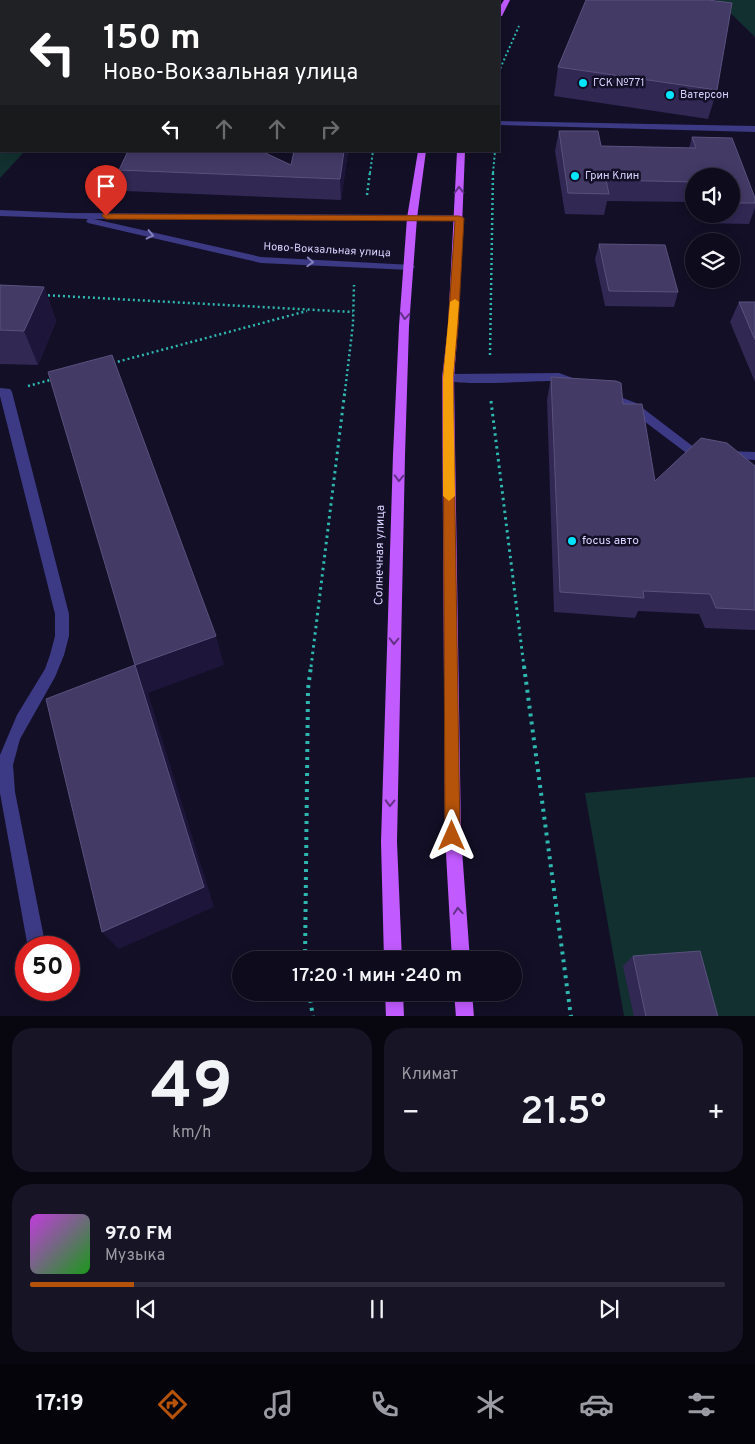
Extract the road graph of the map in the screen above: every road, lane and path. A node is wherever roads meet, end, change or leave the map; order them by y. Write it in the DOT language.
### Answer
graph roads {
  1 [pos="506,0"];
  2 [pos="500,12"];
  3 [pos="519,26"];
  4 [pos="500,69"];
  5 [pos="500,123"];
  6 [pos="755,129"];
  7 [pos="373,152"];
  8 [pos="422,152"];
  9 [pos="462,152"];
  10 [pos="494,152"];
  11 [pos="0,213"];
  12 [pos="69,216"];
  13 [pos="365,218"];
  14 [pos="412,218"];
  15 [pos="459,218"];
  16 [pos="356,265"];
  17 [pos="410,267"];
  18 [pos="37,295"];
  19 [pos="310,310"];
  20 [pos="352,312"];
  21 [pos="111,364"];
  22 [pos="63,376"];
  23 [pos="448,378"];
  24 [pos="488,380"];
  25 [pos="3,392"];
  26 [pos="755,456"];
  27 [pos="35,936"];
  28 [pos="306,951"];
  29 [pos="393,951"];
  30 [pos="460,951"];
  31 [pos="310,1001"];
  32 [pos="394,1001"];
  33 [pos="463,1001"];
  34 [pos="313,1016"];
  35 [pos="395,1016"];
  36 [pos="464,1016"];
  37 [pos="571,1016"];
  1 -- 2 [label="main road"];
  3 -- 4 [label="path"];
  5 -- 6 [label="street"];
  7 -- 13 [label="path"];
  8 -- 14 [label="main road, Солнечная улица"];
  15 -- 9 [label="main road, one-way"];
  10 -- 24 [label="path"];
  11 -- 12 [label="street, Ново-Вокзальная улица"];
  12 -- 13 [label="street, Ново-Вокзальная улица"];
  12 -- 16 [label="street, Ново-Вокзальная улица, one-way"];
  13 -- 14 [label="street, Ново-Вокзальная улица"];
  14 -- 15 [label="street, Ново-Вокзальная улица"];
  14 -- 17 [label="main road, Солнечная улица"];
  15 -- 23 [label="main road"];
  16 -- 17 [label="street, Ново-Вокзальная улица"];
  16 -- 20 [label="path"];
  17 -- 29 [label="main road, Солнечная улица, one-way"];
  18 -- 19 [label="path"];
  19 -- 20 [label="path"];
  19 -- 21 [label="path"];
  20 -- 28 [label="path"];
  22 -- 25 [label="path"];
  23 -- 24 [label="street"];
  30 -- 23 [label="main road, one-way"];
  24 -- 26 [label="street"];
  24 -- 37 [label="path"];
  25 -- 27 [label="street"];
  31 -- 34 [label="path"];
  32 -- 35 [label="main road"];
  33 -- 36 [label="main road"];
}
